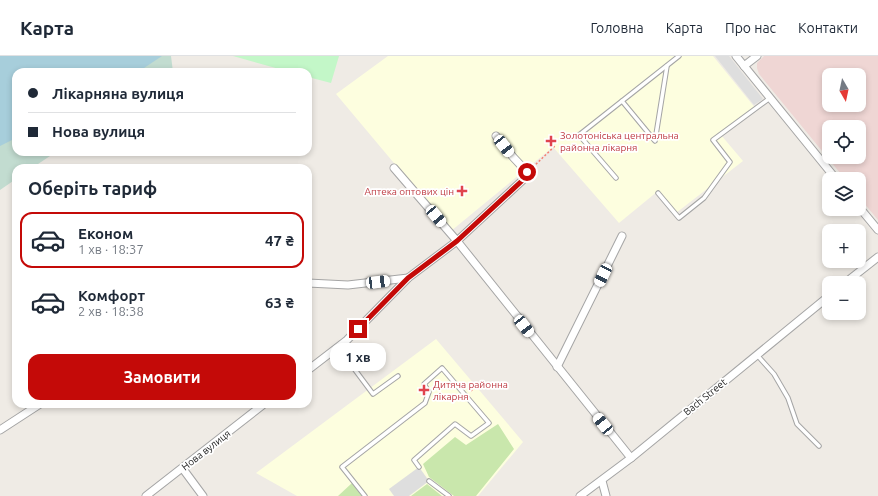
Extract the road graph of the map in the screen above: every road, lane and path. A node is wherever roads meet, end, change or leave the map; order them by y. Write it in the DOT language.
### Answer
graph roads {
  1 [pos="679,56"];
  2 [pos="736,56"];
  3 [pos="757,56"];
  4 [pos="667,66"];
  5 [pos="744,66"];
  6 [pos="770,98"];
  7 [pos="622,101"];
  8 [pos="496,136"];
  9 [pos="556,146"];
  10 [pos="394,168"];
  11 [pos="527,172"];
  12 [pos="830,172"];
  13 [pos="616,178"];
  14 [pos="658,193"];
  15 [pos="866,215"];
  16 [pos="878,230"];
  17 [pos="622,236"];
  18 [pos="457,241"];
  19 [pos="878,257"];
  20 [pos="854,276"];
  21 [pos="408,278"];
  22 [pos="312,283"];
  23 [pos="822,302"];
  24 [pos="338,346"];
  25 [pos="756,354"];
  26 [pos="312,367"];
  27 [pos="557,367"];
  28 [pos="398,376"];
  29 [pos="475,387"];
  30 [pos="471,391"];
  31 [pos="34,408"];
  32 [pos="259,408"];
  33 [pos="0,430"];
  34 [pos="819,446"];
  35 [pos="631,458"];
  36 [pos="419,467"];
  37 [pos="183,468"];
  38 [pos="602,480"];
  39 [pos="429,481"];
  40 [pos="146,496"];
  41 [pos="203,496"];
  42 [pos="365,496"];
  43 [pos="449,496"];
  44 [pos="580,496"];
  45 [pos="606,496"];
  1 -- 4 [label="lane"];
  2 -- 5 [label="street"];
  3 -- 5 [label="street"];
  4 -- 7 [label="lane"];
  4 -- 7 [label="lane"];
  5 -- 6 [label="street"];
  6 -- 12 [label="street"];
  6 -- 14 [label="lane"];
  7 -- 13 [label="lane"];
  8 -- 11 [label="street"];
  9 -- 11 [label="path"];
  10 -- 18 [label="street"];
  11 -- 18 [label="street"];
  15 -- 16 [label="street"];
  17 -- 27 [label="street"];
  18 -- 21 [label="street"];
  18 -- 27 [label="street"];
  19 -- 20 [label="street"];
  21 -- 22 [label="street"];
  21 -- 24 [label="street"];
  23 -- 25 [label="street, Bach Street"];
  24 -- 26 [label="street"];
  24 -- 28 [label="lane"];
  25 -- 34 [label="lane"];
  25 -- 35 [label="street, Bach Street"];
  27 -- 35 [label="street"];
  29 -- 30 [label="path"];
  31 -- 33 [label="street"];
  32 -- 37 [label="street, Нова вулиця"];
  35 -- 38 [label="street, Bach Street"];
  36 -- 42 [label="lane"];
  37 -- 40 [label="street, Нова вулиця"];
  37 -- 41 [label="street"];
  38 -- 44 [label="street, Bach Street"];
  38 -- 45 [label="street"];
  39 -- 43 [label="lane"];
}
